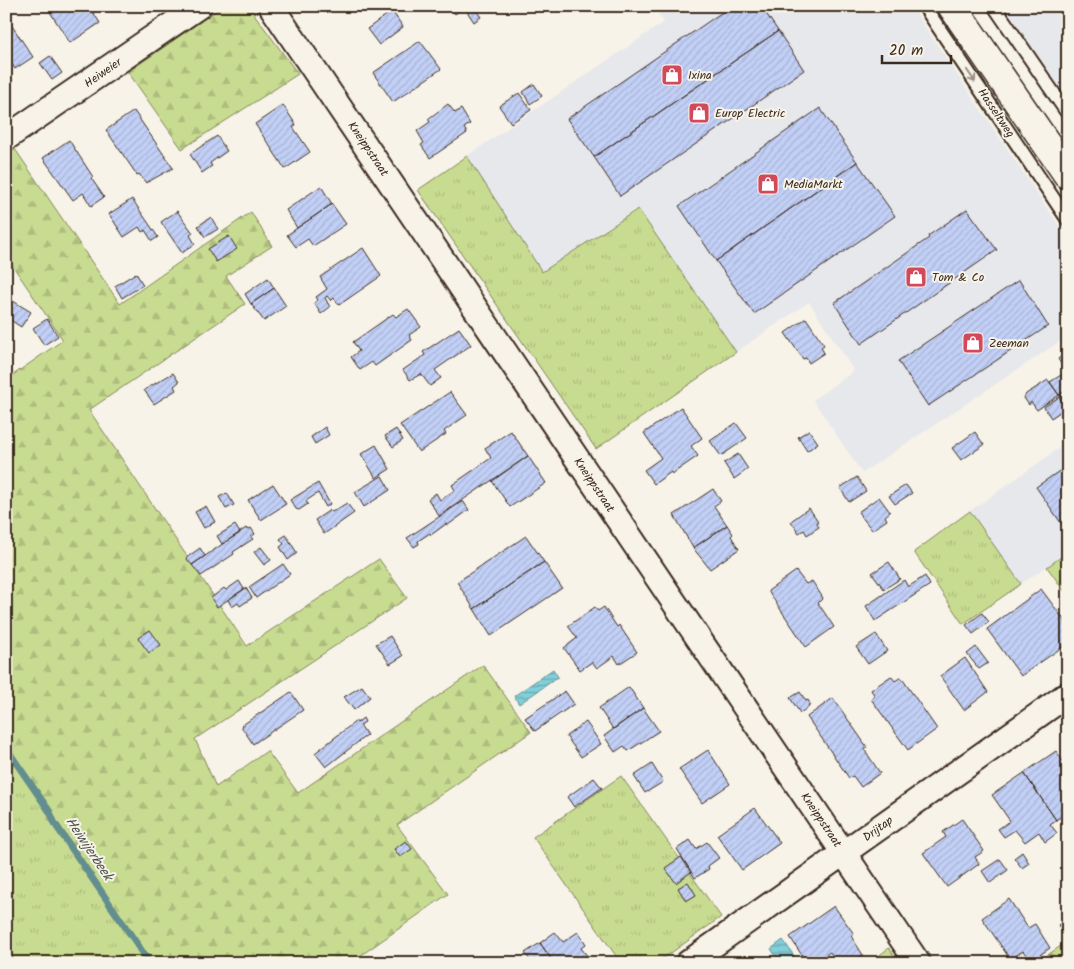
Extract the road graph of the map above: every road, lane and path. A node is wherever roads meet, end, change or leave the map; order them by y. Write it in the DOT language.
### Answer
graph roads {
  1 [pos="199,6"];
  2 [pos="271,6"];
  3 [pos="924,6"];
  4 [pos="952,6"];
  5 [pos="994,6"];
  6 [pos="1068,114"];
  7 [pos="6,138"];
  8 [pos="1068,175"];
  9 [pos="1068,220"];
  10 [pos="1068,694"];
  11 [pos="843,854"];
  12 [pos="688,963"];
  13 [pos="918,963"];
  1 -- 7 [label="street, Heiweier"];
  2 -- 11 [label="street, Kneippstraat"];
  3 -- 9 [label="lane, Hasseltweg, one-way"];
  4 -- 8 [label="main road, Hasseltweg"];
  5 -- 6 [label="lane"];
  10 -- 11 [label="street, Drijtap"];
  11 -- 12 [label="street, Drijtap"];
  11 -- 13 [label="street, Kneippstraat"];
}
